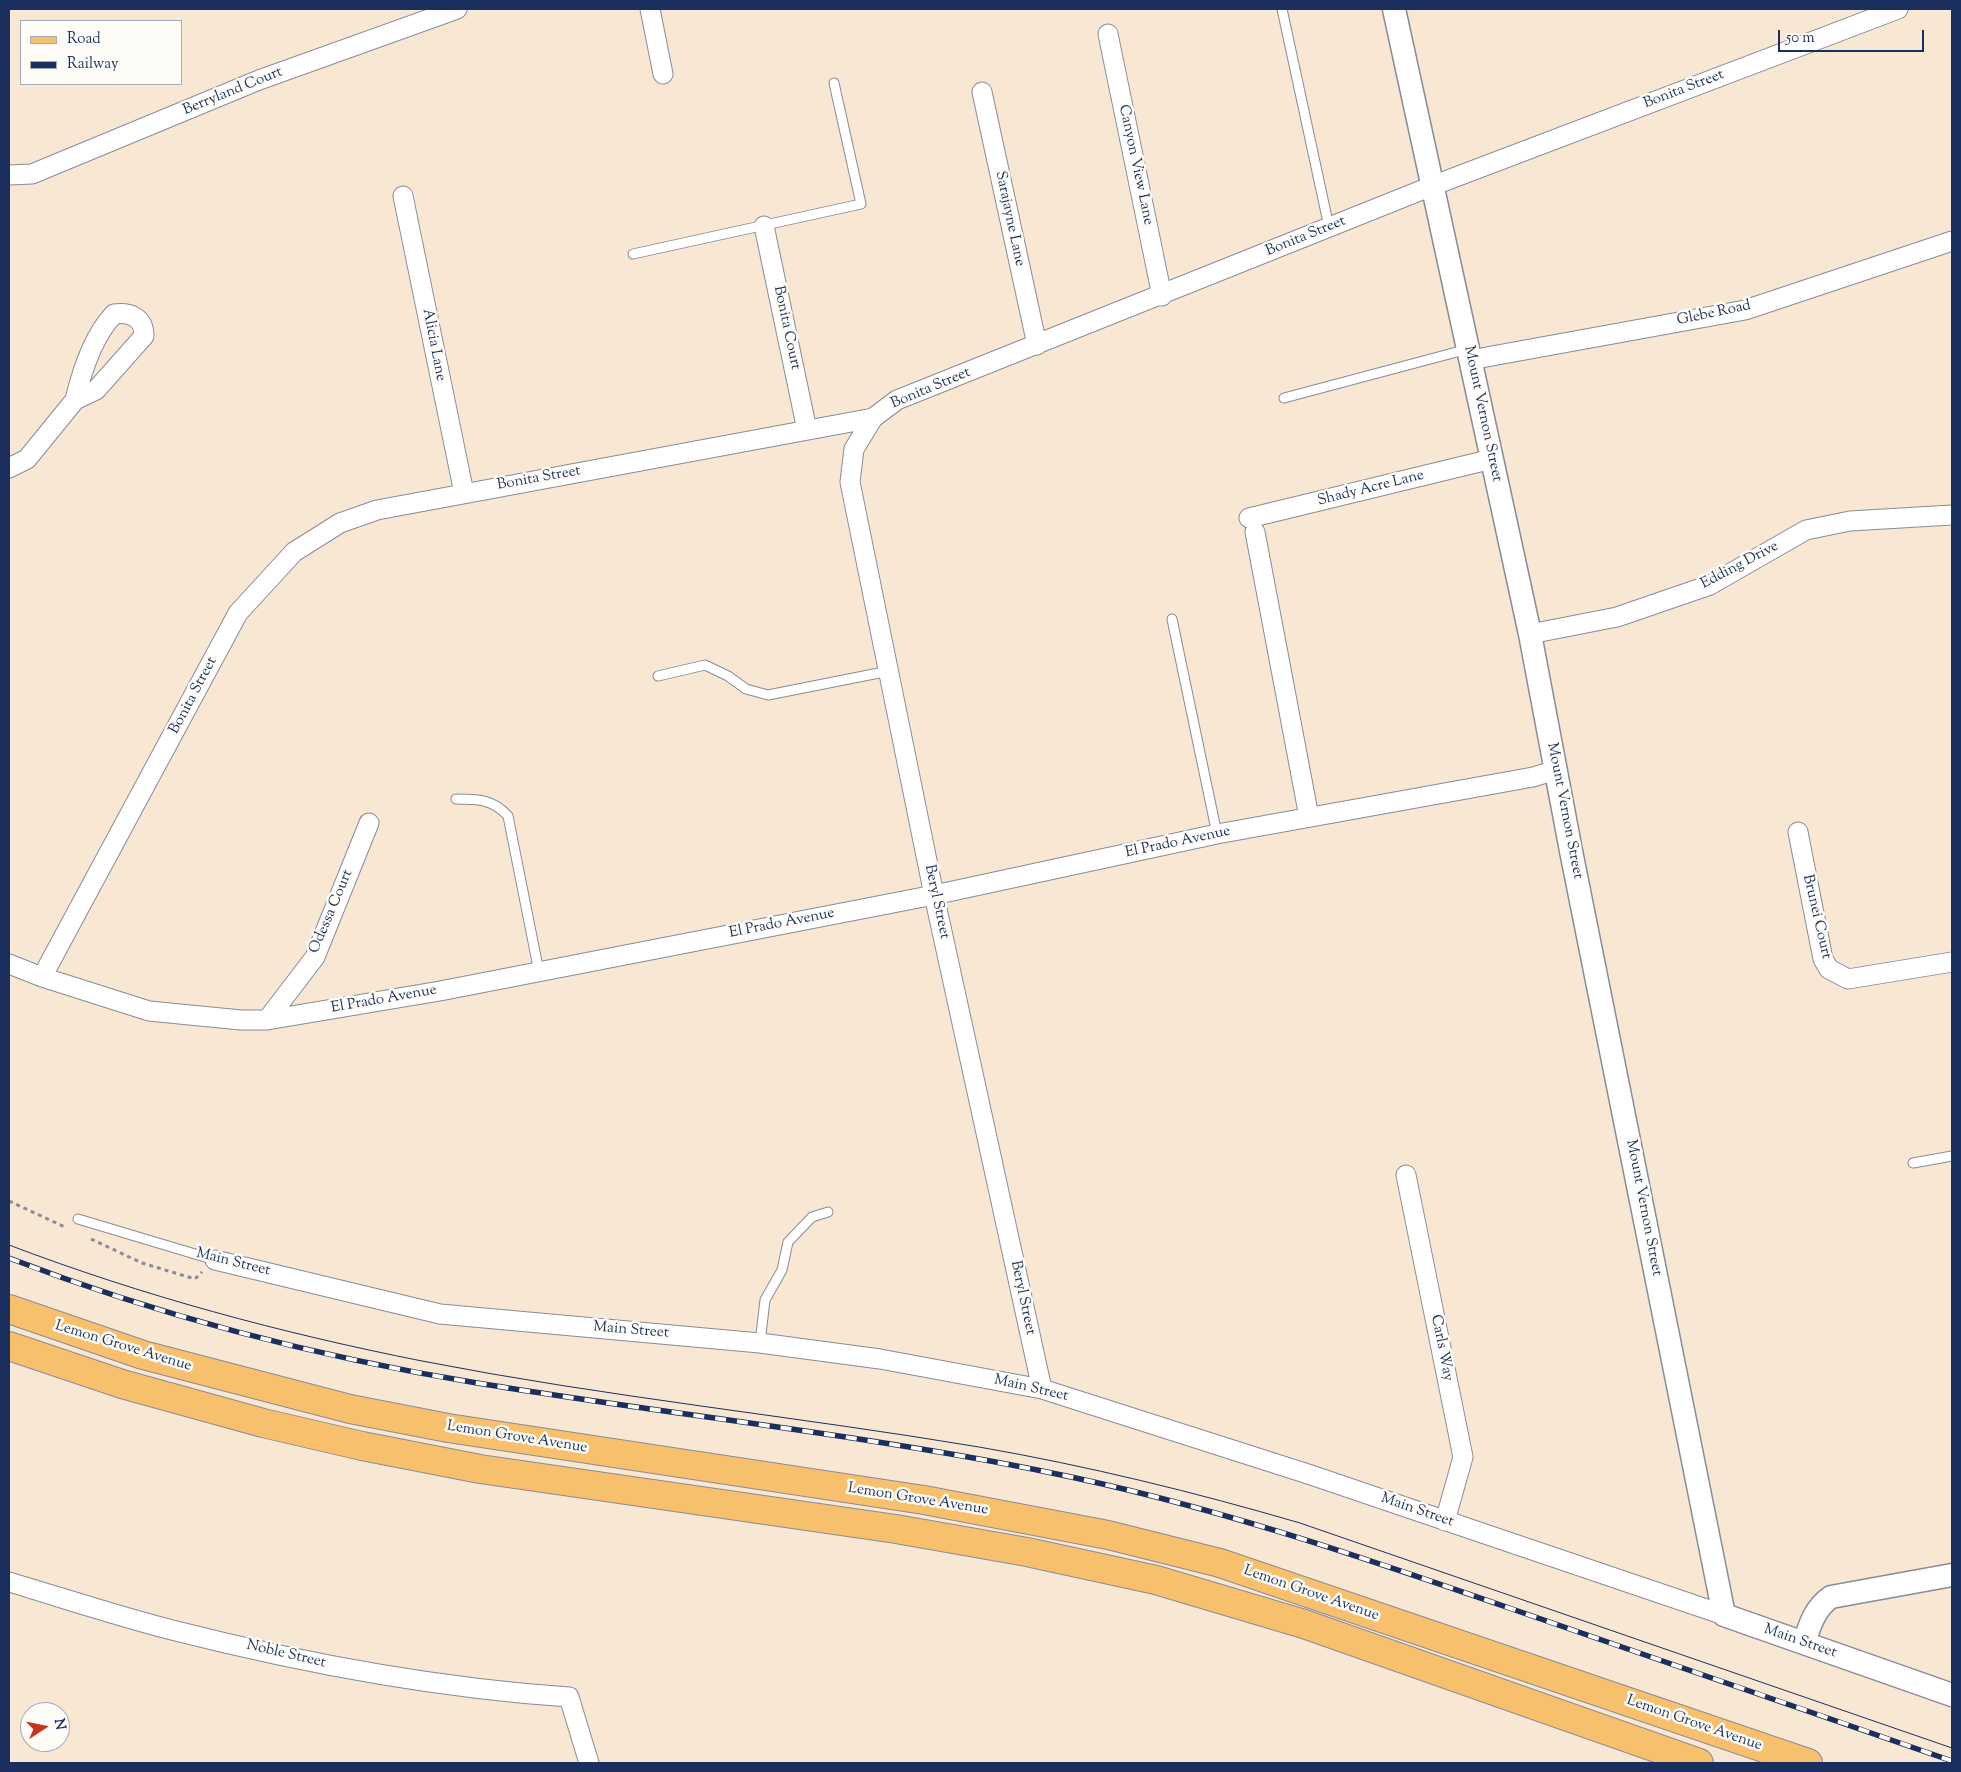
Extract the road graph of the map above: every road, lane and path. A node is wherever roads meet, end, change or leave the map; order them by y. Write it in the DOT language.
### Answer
graph roads {
  1 [pos="458,9"];
  2 [pos="650,9"];
  3 [pos="1282,9"];
  4 [pos="1394,9"];
  5 [pos="1898,9"];
  6 [pos="1108,34"];
  7 [pos="663,74"];
  8 [pos="834,83"];
  9 [pos="982,92"];
  10 [pos="9,175"];
  11 [pos="1432,186"];
  12 [pos="403,196"];
  13 [pos="764,226"];
  14 [pos="1329,228"];
  15 [pos="1952,241"];
  16 [pos="633,254"];
  17 [pos="1162,296"];
  18 [pos="1037,345"];
  19 [pos="1469,355"];
  20 [pos="1284,398"];
  21 [pos="75,400"];
  22 [pos="872,418"];
  23 [pos="807,430"];
  24 [pos="1492,459"];
  25 [pos="9,468"];
  26 [pos="464,493"];
  27 [pos="1952,516"];
  28 [pos="1172,619"];
  29 [pos="1530,634"];
  30 [pos="889,671"];
  31 [pos="658,676"];
  32 [pos="1556,770"];
  33 [pos="456,799"];
  34 [pos="1309,817"];
  35 [pos="369,823"];
  36 [pos="1798,832"];
  37 [pos="1217,834"];
  38 [pos="934,895"];
  39 [pos="1952,962"];
  40 [pos="9,964"];
  41 [pos="539,972"];
  42 [pos="42,977"];
  43 [pos="267,1020"];
  44 [pos="1952,1156"];
  45 [pos="1913,1163"];
  46 [pos="1406,1175"];
  47 [pos="828,1212"];
  48 [pos="78,1219"];
  49 [pos="215,1260"];
  50 [pos="9,1309"];
  51 [pos="760,1343"];
  52 [pos="9,1346"];
  53 [pos="1042,1389"];
  54 [pos="808,1482"];
  55 [pos="804,1516"];
  56 [pos="1445,1521"];
  57 [pos="1952,1575"];
  58 [pos="9,1582"];
  59 [pos="1724,1615"];
  60 [pos="1804,1643"];
  61 [pos="1952,1695"];
  62 [pos="589,1763"];
  63 [pos="1699,1763"];
  64 [pos="1808,1763"];
  1 -- 10 [label="street, Berryland Court"];
  2 -- 7 [label="street"];
  3 -- 14 [label="lane"];
  4 -- 11 [label="street, Mount Vernon Street"];
  5 -- 11 [label="street, Bonita Street"];
  6 -- 17 [label="street, Canyon View Lane"];
  8 -- 13 [label="lane"];
  9 -- 18 [label="street, Sarajayne Lane"];
  11 -- 14 [label="street, Bonita Street"];
  11 -- 19 [label="street, Mount Vernon Street"];
  12 -- 26 [label="street, Alicia Lane"];
  13 -- 16 [label="lane"];
  13 -- 23 [label="street, Bonita Court"];
  14 -- 17 [label="street, Bonita Street"];
  15 -- 19 [label="street, Glebe Road"];
  17 -- 18 [label="street, Bonita Street"];
  18 -- 22 [label="street, Bonita Street"];
  19 -- 20 [label="lane"];
  19 -- 24 [label="street, Mount Vernon Street"];
  21 -- 21 [label="street"];
  21 -- 25 [label="street"];
  22 -- 23 [label="street, Bonita Street"];
  22 -- 30 [label="street, Beryl Street"];
  23 -- 26 [label="street, Bonita Street"];
  24 -- 29 [label="street, Mount Vernon Street"];
  24 -- 34 [label="street, Shady Acre Lane"];
  26 -- 42 [label="street, Bonita Street"];
  27 -- 29 [label="street, Edding Drive"];
  28 -- 37 [label="lane"];
  29 -- 32 [label="street, Mount Vernon Street"];
  30 -- 31 [label="lane"];
  30 -- 38 [label="street, Beryl Street"];
  32 -- 34 [label="street, El Prado Avenue"];
  32 -- 59 [label="street, Mount Vernon Street"];
  33 -- 41 [label="lane"];
  34 -- 37 [label="street, El Prado Avenue"];
  35 -- 43 [label="street, Odessa Court"];
  36 -- 39 [label="street, Brunei Court"];
  37 -- 38 [label="street, El Prado Avenue"];
  38 -- 41 [label="street, El Prado Avenue"];
  38 -- 53 [label="street, Beryl Street"];
  40 -- 42 [label="street, El Prado Avenue"];
  41 -- 43 [label="street, El Prado Avenue"];
  42 -- 43 [label="street, El Prado Avenue"];
  44 -- 45 [label="lane"];
  46 -- 56 [label="street, Carls Way"];
  47 -- 51 [label="lane"];
  48 -- 49 [label="lane, Main Street"];
  49 -- 51 [label="street, Main Street"];
  50 -- 54 [label="main road, Lemon Grove Avenue"];
  51 -- 53 [label="street, Main Street"];
  52 -- 55 [label="main road, Lemon Grove Avenue"];
  53 -- 56 [label="street, Main Street"];
  54 -- 55 [label="main road"];
  54 -- 64 [label="main road, Lemon Grove Avenue"];
  55 -- 63 [label="main road, Lemon Grove Avenue"];
  56 -- 59 [label="street, Main Street"];
  57 -- 60 [label="street"];
  58 -- 62 [label="street, Noble Street"];
  59 -- 60 [label="street, Main Street"];
  60 -- 61 [label="street, Main Street"];
}
